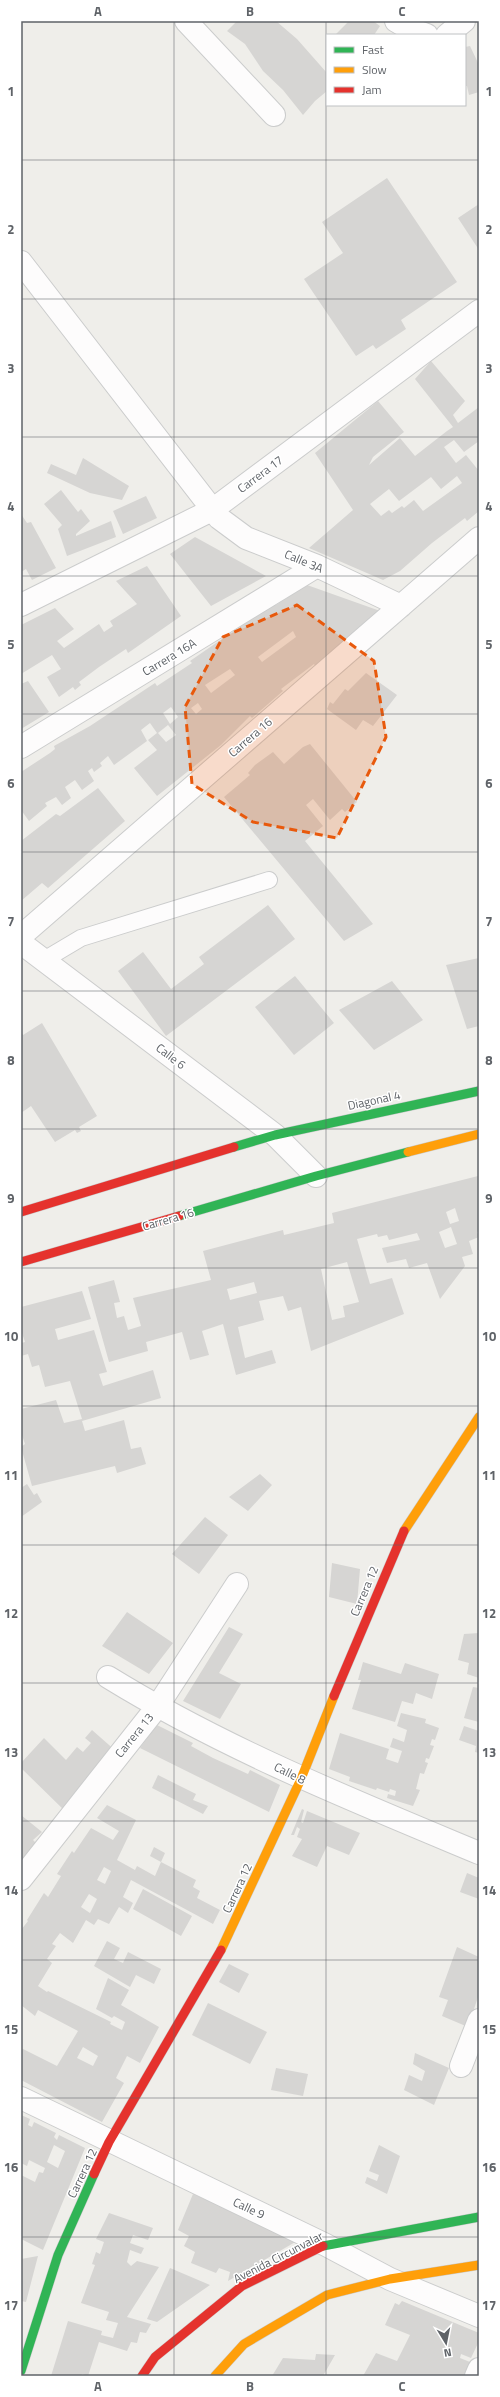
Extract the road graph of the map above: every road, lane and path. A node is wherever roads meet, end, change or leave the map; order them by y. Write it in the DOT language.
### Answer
graph roads {
  1 [pos="186,21"];
  2 [pos="464,21"];
  3 [pos="448,34"];
  4 [pos="274,115"];
  5 [pos="21,262"];
  6 [pos="479,310"];
  7 [pos="212,510"];
  8 [pos="479,538"];
  9 [pos="317,566"];
  10 [pos="21,604"];
  11 [pos="401,606"];
  12 [pos="21,748"];
  13 [pos="269,880"];
  14 [pos="21,936"];
  15 [pos="21,943"];
  16 [pos="44,960"];
  17 [pos="479,1091"];
  18 [pos="479,1134"];
  19 [pos="275,1135"];
  20 [pos="316,1176"];
  21 [pos="21,1212"];
  22 [pos="21,1262"];
  23 [pos="479,1417"];
  24 [pos="237,1584"];
  25 [pos="108,1677"];
  26 [pos="157,1707"];
  27 [pos="301,1779"];
  28 [pos="479,1853"];
  29 [pos="21,1879"];
  30 [pos="479,2020"];
  31 [pos="461,2066"];
  32 [pos="21,2098"];
  33 [pos="109,2142"];
  34 [pos="479,2217"];
  35 [pos="326,2245"];
  36 [pos="479,2265"];
  37 [pos="390,2279"];
  38 [pos="479,2316"];
  39 [pos="479,2369"];
  40 [pos="21,2371"];
  41 [pos="142,2376"];
  42 [pos="215,2376"];
  43 [pos="476,2376"];
  1 -- 4 [label="street"];
  2 -- 3 [label="street"];
  5 -- 7 [label="street, Calle 3A"];
  6 -- 7 [label="street, Carrera 17"];
  7 -- 9 [label="street, Calle 3A"];
  7 -- 10 [label="street, Carrera 17"];
  8 -- 11 [label="street, Carrera 16"];
  9 -- 11 [label="street, Calle 3A"];
  9 -- 12 [label="street, Carrera 16A"];
  11 -- 14 [label="street, Carrera 16"];
  13 -- 16 [label="lane"];
  15 -- 16 [label="street, Calle 6"];
  16 -- 19 [label="street, Calle 6"];
  17 -- 19 [label="main road, Diagonal 4"];
  18 -- 20 [label="main road"];
  19 -- 20 [label="street, Calle 6"];
  19 -- 21 [label="main road"];
  20 -- 22 [label="main road, Carrera 16"];
  23 -- 27 [label="main road, Carrera 12"];
  24 -- 26 [label="street, Carrera 13"];
  25 -- 26 [label="street, Calle 8"];
  26 -- 27 [label="street, Calle 8"];
  26 -- 29 [label="street, Carrera 13"];
  27 -- 28 [label="street, Calle 8"];
  27 -- 33 [label="main road, Carrera 12"];
  30 -- 31 [label="street"];
  32 -- 33 [label="street, Calle 9"];
  33 -- 35 [label="street, Calle 9"];
  33 -- 40 [label="main road, Carrera 12"];
  34 -- 35 [label="main road, Avenida Circunvalar"];
  35 -- 37 [label="street, Calle 9"];
  35 -- 41 [label="main road, Avenida Circunvalar"];
  36 -- 37 [label="main road"];
  37 -- 38 [label="street, Calle 9"];
  37 -- 42 [label="main road"];
  39 -- 43 [label="street"];
}
